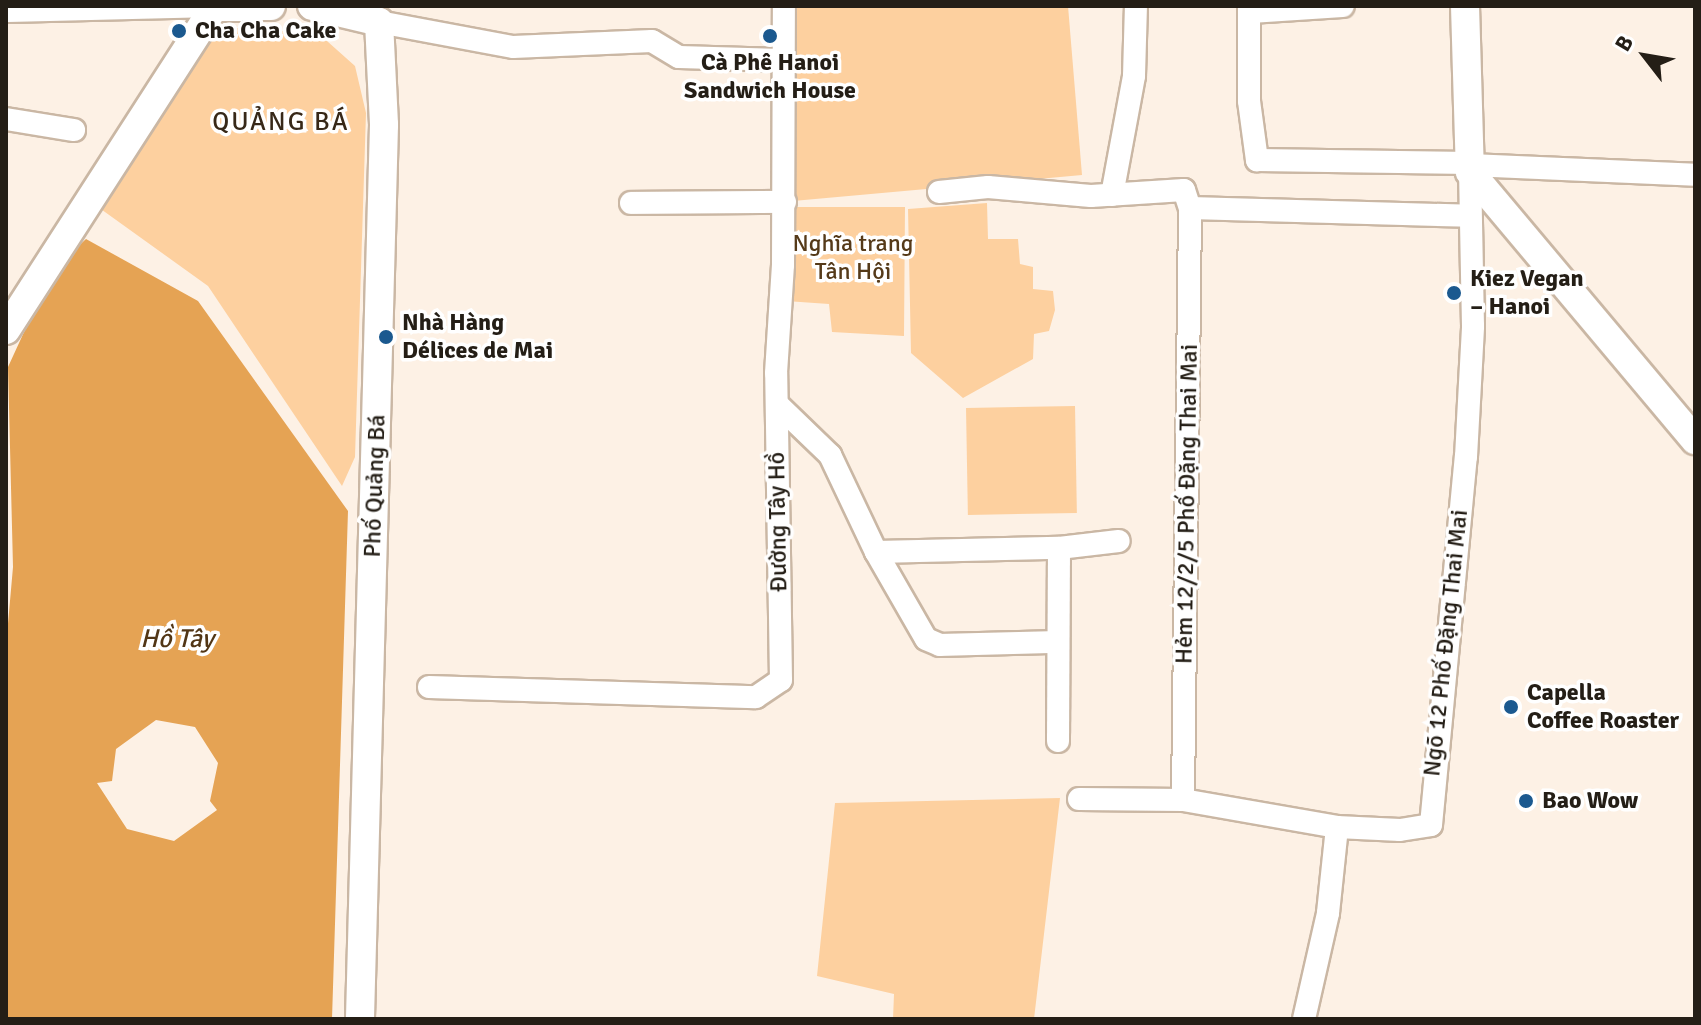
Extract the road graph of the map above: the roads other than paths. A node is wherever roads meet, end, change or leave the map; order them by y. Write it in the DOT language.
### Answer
graph roads {
  1 [pos="214,6"];
  2 [pos="271,6"];
  3 [pos="312,6"];
  4 [pos="784,6"];
  5 [pos="1136,6"];
  6 [pos="1343,6"];
  7 [pos="1465,6"];
  8 [pos="1250,9"];
  9 [pos="6,11"];
  10 [pos="379,22"];
  11 [pos="782,60"];
  12 [pos="6,119"];
  13 [pos="74,130"];
  14 [pos="1470,167"];
  15 [pos="1695,175"];
  16 [pos="939,192"];
  17 [pos="1112,195"];
  18 [pos="785,202"];
  19 [pos="631,203"];
  20 [pos="1190,208"];
  21 [pos="1470,216"];
  22 [pos="6,330"];
  23 [pos="777,404"];
  24 [pos="1695,440"];
  25 [pos="1119,541"];
  26 [pos="1059,548"];
  27 [pos="876,552"];
  28 [pos="1058,642"];
  29 [pos="429,687"];
  30 [pos="1058,741"];
  31 [pos="1079,799"];
  32 [pos="1183,800"];
  33 [pos="1337,827"];
  34 [pos="360,1019"];
  35 [pos="1304,1019"];
  1 -- 2 [label="street"];
  1 -- 9 [label="street"];
  1 -- 22 [label="street"];
  3 -- 10 [label="street"];
  4 -- 11 [label="street, Đường Tây Hồ"];
  5 -- 17 [label="street"];
  6 -- 8 [label="street"];
  7 -- 14 [label="street"];
  8 -- 14 [label="street"];
  10 -- 11 [label="street"];
  10 -- 34 [label="street, Phố Quảng Bá"];
  11 -- 18 [label="street, Đường Tây Hồ"];
  12 -- 13 [label="street"];
  14 -- 15 [label="street"];
  14 -- 21 [label="street, Ngõ 12 Phố Đặng Thai Mai"];
  14 -- 24 [label="street"];
  16 -- 17 [label="street"];
  17 -- 20 [label="street"];
  18 -- 19 [label="street"];
  18 -- 23 [label="street, Đường Tây Hồ"];
  20 -- 21 [label="street"];
  20 -- 32 [label="street, Hẻm 12/2/5 Phố Đặng Thai Mai"];
  21 -- 33 [label="street, Ngõ 12 Phố Đặng Thai Mai"];
  23 -- 27 [label="street"];
  23 -- 29 [label="street, Đường Tây Hồ"];
  25 -- 26 [label="street"];
  26 -- 27 [label="street"];
  26 -- 28 [label="street"];
  27 -- 28 [label="street"];
  28 -- 30 [label="street"];
  31 -- 32 [label="street"];
  32 -- 33 [label="street"];
  33 -- 35 [label="street"];
}
